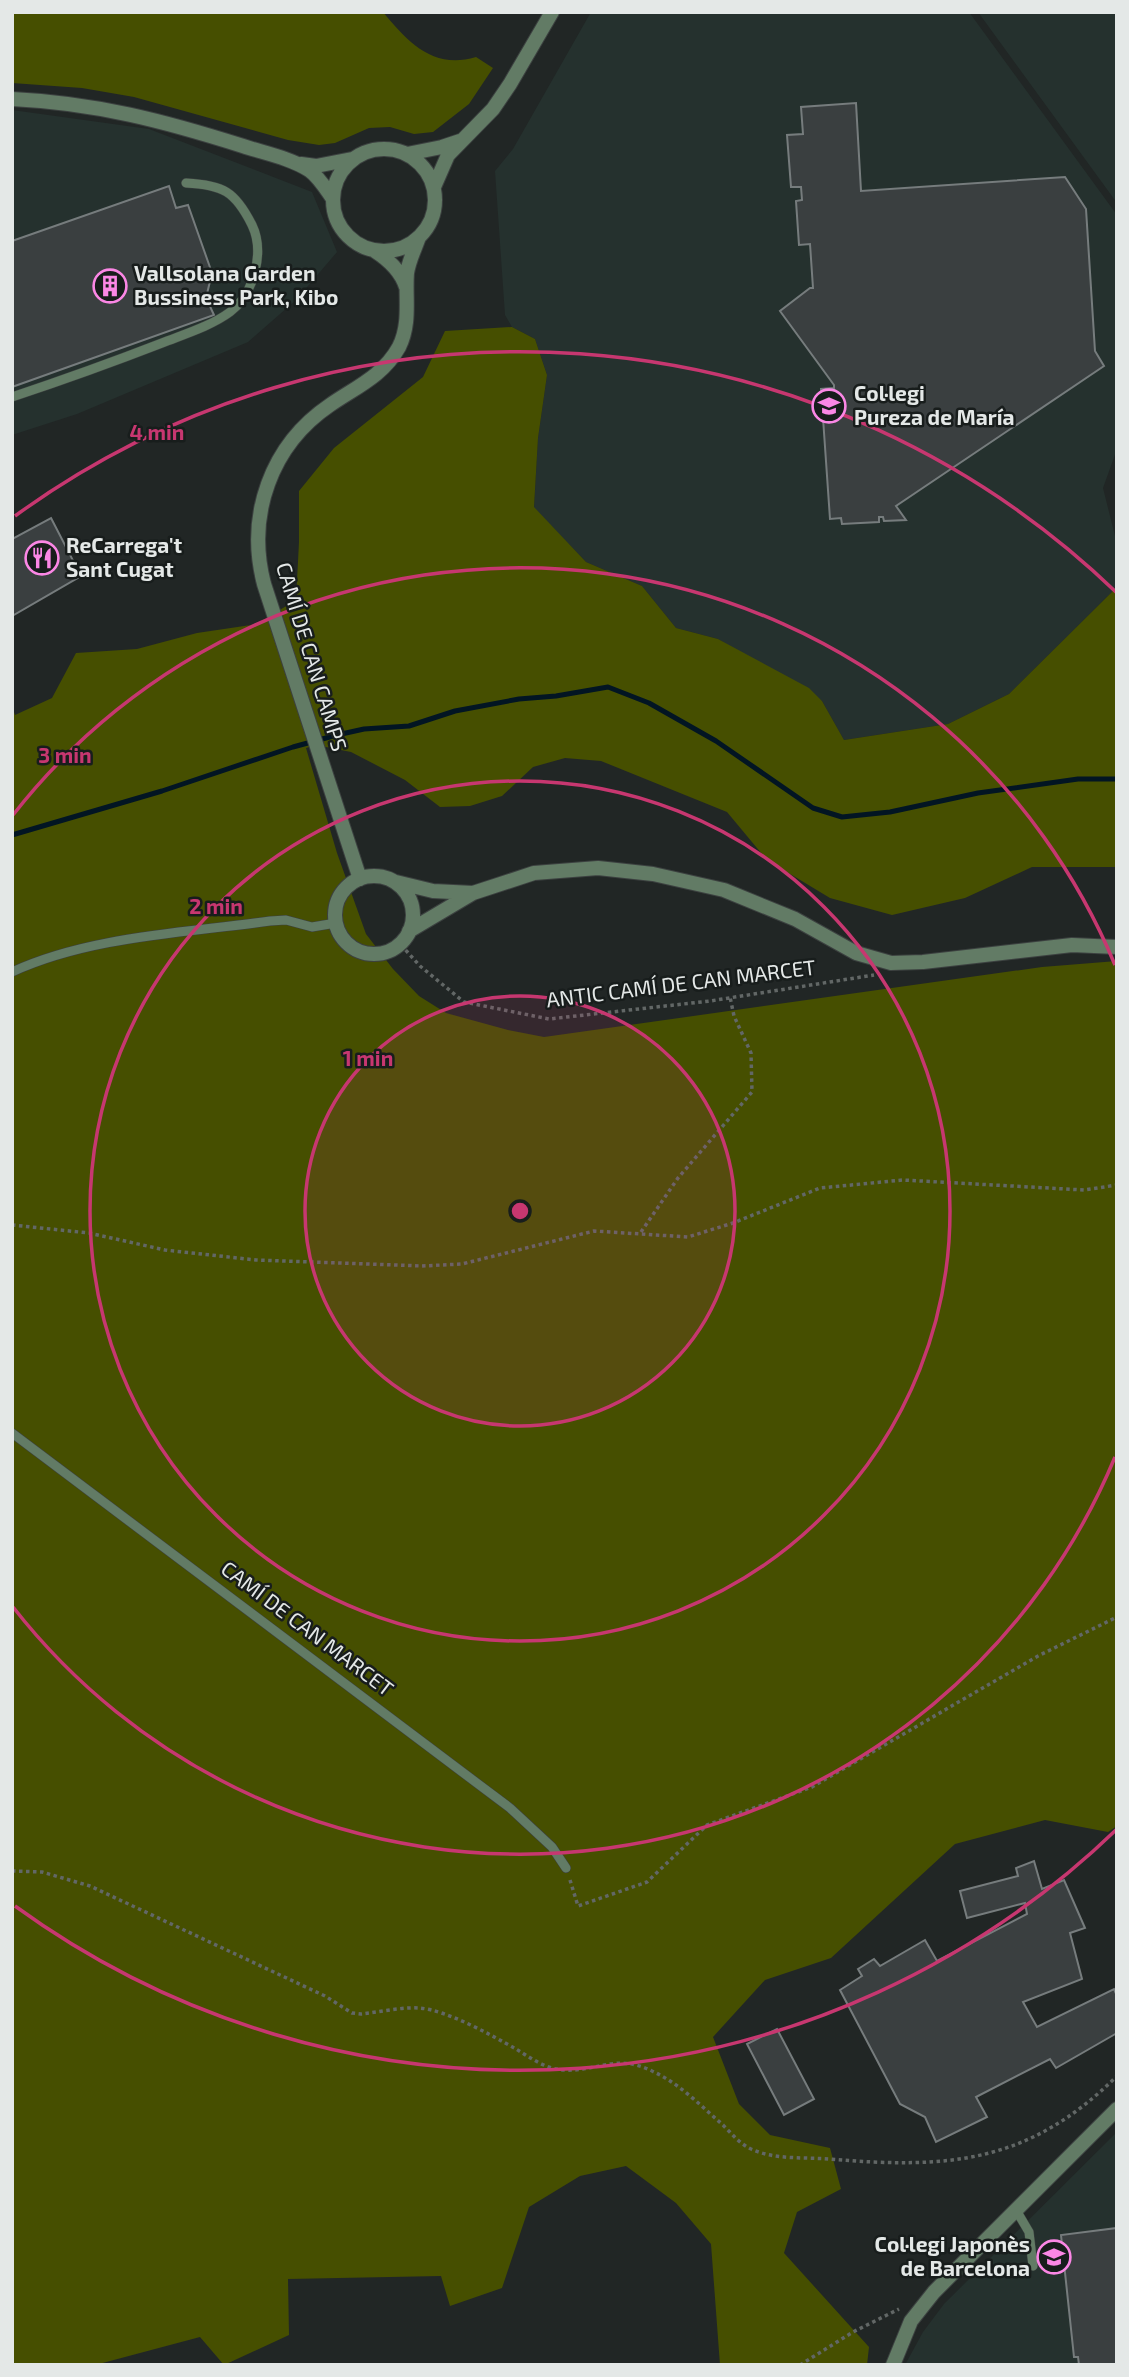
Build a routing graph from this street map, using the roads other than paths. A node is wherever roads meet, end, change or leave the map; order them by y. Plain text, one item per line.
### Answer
1 (552, 12) edge
2 (12, 99) edge
3 (462, 140) junction
4 (407, 154) junction
5 (352, 159) junction
6 (293, 163) junction
7 (186, 183) dead end
8 (434, 187) junction
9 (333, 199) junction
10 (419, 237) junction
11 (375, 251) junction
12 (407, 292) junction
13 (12, 397) edge
14 (360, 878) junction
15 (394, 882) junction
16 (473, 893) junction
17 (336, 923) junction
18 (409, 931) junction
19 (1117, 947) edge
20 (12, 971) edge
21 (12, 1433) edge
22 (566, 1868) road end
23 (1117, 2109) edge
24 (1016, 2210) junction
25 (1033, 2266) dead end
26 (893, 2365) edge

1 - 3 street
2 - 6 street
3 - 4 street
3 - 8 street
4 - 5 street
4 - 8 street
5 - 6 street
5 - 9 street
6 - 9 street
7 - 13 lane
8 - 10 street
9 - 11 street
10 - 11 street
10 - 12 street, CAMÍ DE CAN CAMPS
11 - 12 street
12 - 14 street, CAMÍ DE CAN CAMPS
14 - 15 street
14 - 17 street
15 - 16 street
15 - 18 street
16 - 18 street
16 - 19 street
17 - 18 street
17 - 20 lane
21 - 22 lane, CAMÍ DE CAN MARCET
23 - 24 street
24 - 25 lane
24 - 26 street

